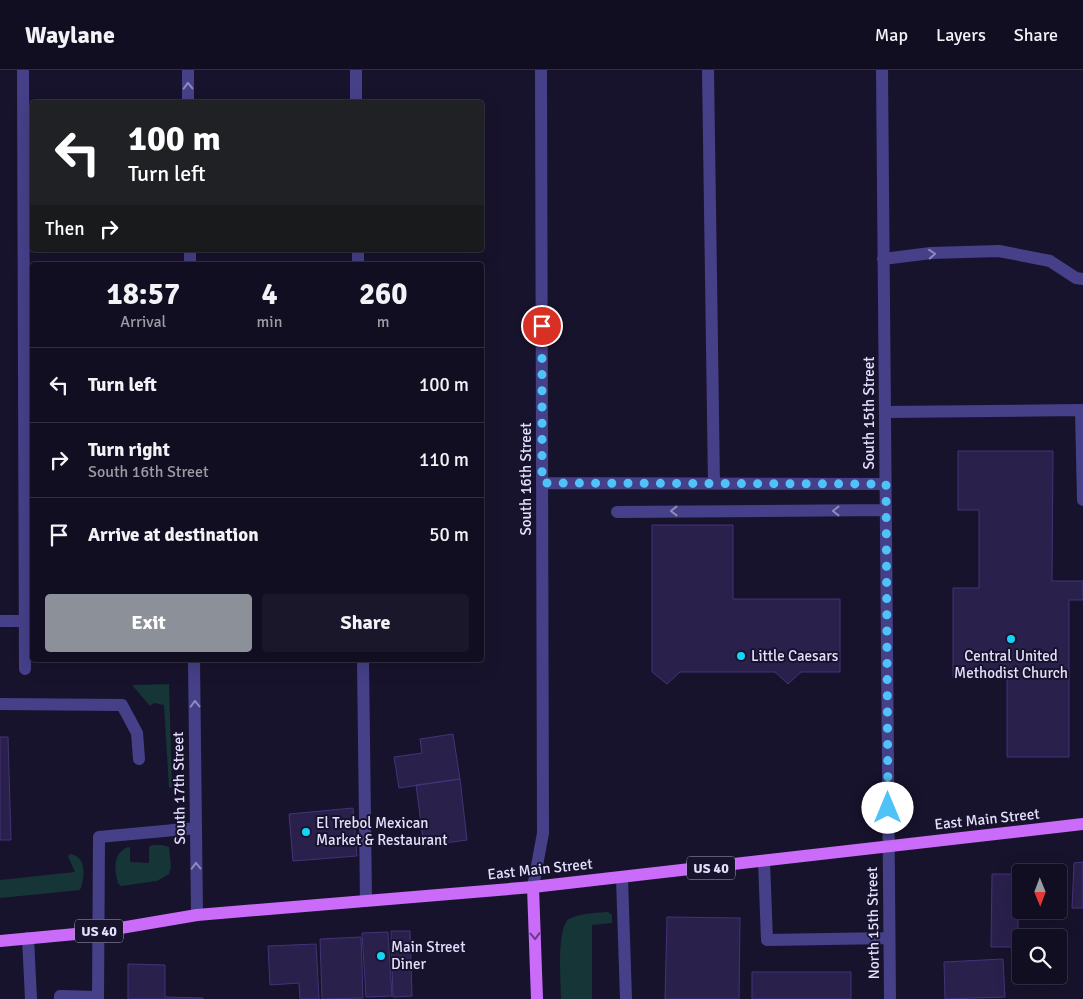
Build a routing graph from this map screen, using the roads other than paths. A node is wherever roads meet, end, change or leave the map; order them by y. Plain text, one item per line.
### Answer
1 (23, 70) edge
2 (188, 70) edge
3 (356, 70) edge
4 (541, 70) edge
5 (708, 70) edge
6 (882, 70) edge
7 (188, 100) edge
8 (356, 100) edge
9 (884, 259) junction
10 (1083, 279) edge
11 (885, 412) junction
12 (542, 483) junction
13 (714, 484) junction
14 (886, 484) junction
15 (1083, 500) edge
16 (885, 510) junction
17 (616, 512) dead end
18 (0, 621) edge
19 (25, 621) junction
20 (194, 662) edge
21 (363, 662) edge
22 (25, 669) dead end
23 (0, 704) edge
24 (139, 759) dead end
25 (1083, 824) edge
26 (196, 828) junction
27 (889, 846) junction
28 (764, 861) junction
29 (622, 878) junction
30 (533, 887) junction
31 (366, 901) junction
32 (197, 915) junction
33 (97, 932) junction
34 (28, 938) junction
35 (890, 938) junction
36 (0, 941) edge
37 (98, 998) edge
38 (31, 999) edge
39 (60, 999) edge
40 (536, 999) edge
41 (626, 999) edge
42 (890, 999) edge

1 - 19 street
7 -> 2 street
3 - 8 street
4 - 12 street, South 16th Street
5 - 13 street
6 - 9 street, South 15th Street
9 -> 10 street
9 - 11 street, South 15th Street
11 - 14 street, South 15th Street
11 - 15 street
12 - 13 street
12 - 30 street, South 16th Street
13 - 14 street
14 - 16 street, South 15th Street
16 -> 17 street
16 - 27 street, South 15th Street
18 - 19 street
19 - 22 street
26 -> 20 street, South 17th Street
21 - 31 street
23 - 24 street
25 - 27 main road, East Main Street / US 40
32 -> 26 street, South 17th Street
26 - 33 street
27 - 28 main road, East Main Street / US 40
27 - 35 street, North 15th Street
28 - 29 main road, East Main Street / US 40
28 - 35 street
29 - 30 main road, East Main Street / US 40
29 - 41 street
30 - 31 main road, East Main Street / US 40
30 -> 40 main road
31 - 32 main road, East Main Street / US 40
32 - 33 main road, East Main Street / US 40
33 - 34 main road, East Main Street / US 40
33 - 37 street
34 - 36 main road, East Main Street / US 40
34 - 38 street
35 - 42 street, North 15th Street
37 - 39 street

